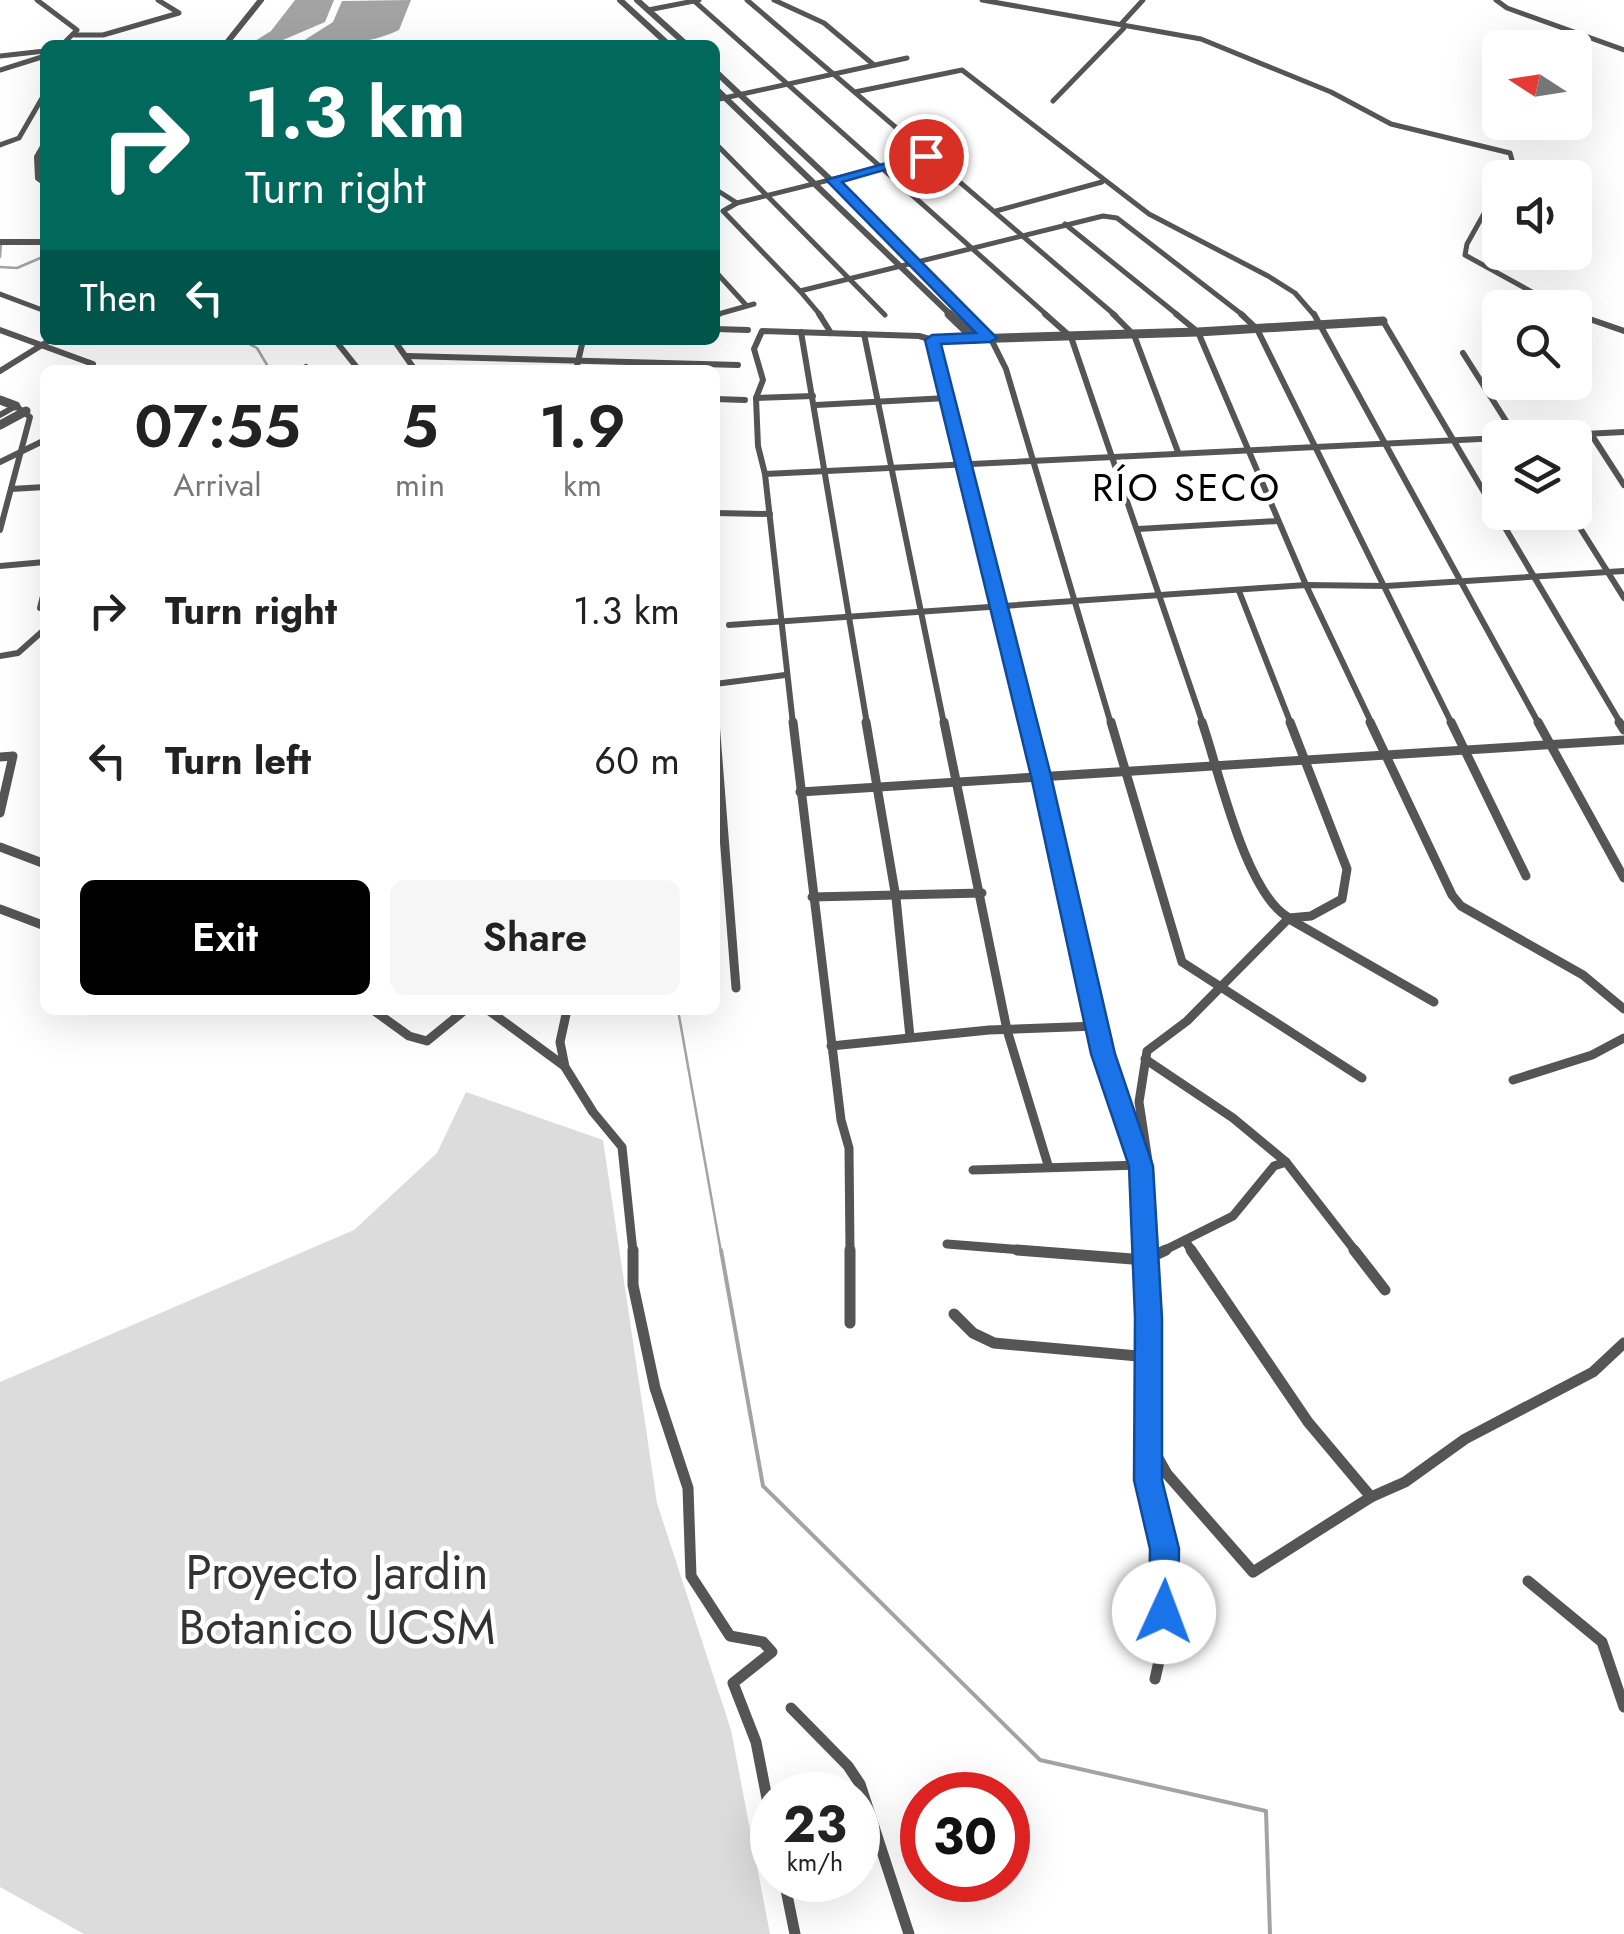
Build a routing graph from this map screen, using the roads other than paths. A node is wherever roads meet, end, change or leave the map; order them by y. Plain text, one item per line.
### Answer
1 (37, 0) edge
2 (158, 0) edge
3 (261, 0) edge
4 (620, 0) edge
5 (637, 0) edge
6 (695, 0) edge
7 (747, 0) edge
8 (774, 0) edge
9 (982, 0) edge
10 (1143, 0) edge
11 (1496, 0) edge
12 (648, 10) junction
13 (1123, 25) junction
14 (74, 36) junction
15 (69, 40) edge
16 (230, 40) edge
17 (663, 40) edge
18 (681, 40) edge
19 (1624, 50) edge
20 (40, 54) edge
21 (0, 56) edge
22 (40, 56) edge
23 (907, 58) dead end
24 (874, 65) junction
25 (0, 70) edge
26 (833, 74) junction
27 (720, 76) edge
28 (786, 85) junction
29 (854, 92) junction
30 (720, 93) edge
31 (741, 95) junction
32 (726, 98) junction
33 (720, 99) edge
34 (1054, 101) dead end
35 (40, 102) edge
36 (0, 145) edge
37 (720, 148) edge
38 (40, 151) edge
39 (926, 156) junction
40 (1512, 160) edge
41 (881, 168) junction
42 (40, 179) edge
43 (832, 180) junction
44 (1102, 182) junction
45 (815, 184) junction
46 (720, 192) edge
47 (767, 196) junction
48 (737, 203) junction
49 (996, 211) junction
50 (1482, 217) edge
51 (1066, 224) junction
52 (1022, 235) junction
53 (0, 242) edge
54 (40, 242) edge
55 (972, 249) junction
56 (918, 262) junction
57 (1482, 264) edge
58 (902, 266) junction
59 (1492, 270) edge
60 (720, 275) edge
61 (850, 278) junction
62 (800, 290) junction
63 (1528, 290) edge
64 (0, 294) edge
65 (40, 309) edge
66 (720, 314) edge
67 (885, 316) dead end
68 (1592, 320) edge
69 (1382, 321) joint
70 (1321, 325) junction
71 (720, 329) edge
72 (1257, 329) junction
73 (748, 330) dead end
74 (1624, 330) edge
75 (4, 331) edge
76 (802, 332) junction
77 (1198, 332) junction
78 (831, 333) junction
79 (864, 334) junction
80 (1134, 334) junction
81 (1071, 337) junction
82 (0, 338) edge
83 (975, 338) junction
84 (990, 338) junction
85 (932, 340) junction
86 (338, 345) edge
87 (398, 345) edge
88 (41, 346) junction
89 (1462, 353) dead end
90 (407, 356) junction
91 (93, 364) dead end
92 (738, 364) dead end
93 (354, 365) edge
94 (412, 365) edge
95 (560, 365) edge
96 (658, 365) edge
97 (0, 372) edge
98 (756, 398) junction
99 (947, 398) junction
100 (720, 399) edge
101 (0, 400) edge
102 (745, 400) dead end
103 (814, 400) junction
104 (880, 402) junction
105 (21, 409) junction
106 (0, 415) edge
107 (1506, 420) edge
108 (0, 424) edge
109 (1624, 432) edge
110 (1592, 434) edge
111 (1592, 436) edge
112 (1482, 439) edge
113 (1456, 440) junction
114 (1387, 442) junction
115 (40, 443) edge
116 (1318, 447) junction
117 (1248, 449) junction
118 (22, 452) junction
119 (1178, 452) junction
120 (1111, 456) junction
121 (0, 462) edge
122 (1032, 462) junction
123 (961, 466) junction
124 (892, 468) junction
125 (824, 470) junction
126 (765, 474) junction
127 (1624, 484) edge
128 (40, 487) edge
129 (11, 490) junction
130 (720, 512) edge
131 (770, 514) junction
132 (1278, 521) junction
133 (1138, 528) junction
134 (0, 530) edge
135 (1581, 530) edge
136 (40, 562) edge
137 (0, 566) edge
138 (1624, 571) edge
139 (1608, 572) junction
140 (1534, 577) junction
141 (1464, 581) junction
142 (1306, 585) junction
143 (1386, 586) junction
144 (1239, 591) junction
145 (1160, 597) junction
146 (1624, 598) edge
147 (1076, 604) junction
148 (998, 608) junction
149 (922, 612) junction
150 (850, 616) junction
151 (780, 619) junction
152 (729, 625) dead end
153 (40, 633) edge
154 (0, 656) edge
155 (785, 676) junction
156 (720, 683) edge
157 (1624, 730) edge
158 (1624, 740) edge
159 (1553, 745) junction
160 (1464, 750) junction
161 (1384, 754) junction
162 (0, 757) edge
163 (1305, 761) junction
164 (1218, 768) junction
165 (1126, 773) junction
166 (1041, 776) junction
167 (956, 782) junction
168 (720, 785) edge
169 (876, 787) junction
170 (800, 792) junction
171 (0, 813) edge
172 (0, 846) edge
173 (40, 862) edge
174 (1526, 876) dead end
175 (1624, 878) edge
176 (982, 893) junction
177 (812, 897) junction
178 (896, 898) junction
179 (0, 909) edge
180 (1288, 918) junction
181 (40, 924) edge
182 (1221, 987) junction
183 (736, 988) dead end
184 (1434, 1002) dead end
185 (1624, 1009) edge
186 (380, 1015) edge
187 (459, 1015) edge
188 (495, 1015) edge
189 (566, 1015) edge
190 (1097, 1026) junction
191 (1008, 1030) junction
192 (910, 1037) junction
193 (1624, 1038) edge
194 (830, 1046) junction
195 (1144, 1059) junction
196 (565, 1067) junction
197 (1362, 1078) dead end
198 (1512, 1080) dead end
199 (1286, 1162) junction
200 (1048, 1165) junction
201 (1141, 1166) junction
202 (974, 1170) dead end
203 (1185, 1241) junction
204 (947, 1244) dead end
205 (1144, 1260) junction
206 (1385, 1290) dead end
207 (954, 1314) dead end
208 (850, 1323) dead end
209 (1624, 1344) edge
210 (1149, 1357) junction
211 (1150, 1442) junction
212 (1371, 1497) junction
213 (1528, 1581) dead end
214 (1155, 1678) dead end
215 (1624, 1707) edge
216 (790, 1708) dead end
217 (762, 1772) edge
218 (788, 1902) edge
219 (795, 1934) edge
220 (909, 1934) edge

1 - 14 street
2 - 14 street
3 - 16 street
4 - 17 street
5 - 12 street
6 - 12 street
6 - 28 street
7 - 26 street
8 - 24 street
9 - 13 street
10 - 13 street
11 - 19 street
12 - 18 street
13 - 34 street
13 - 40 street
14 - 15 street
20 - 21 street
22 - 25 street
23 - 24 street
24 - 26 street
26 - 28 street
26 - 29 street
27 - 31 street
28 - 31 street
28 - 41 street
29 - 39 street
29 - 44 street
30 - 32 street
31 - 32 street
31 - 43 street
32 - 33 street
32 - 45 street
35 - 36 street
37 - 47 street
38 - 42 street
39 - 41 street
39 - 49 street
41 - 43 street
41 - 55 street
43 - 45 street
43 - 56 street
44 - 49 street
44 - 70 street
45 - 47 street
45 - 58 street
46 - 48 street
47 - 48 street
47 - 61 street
48 - 62 street
49 - 52 street
50 - 57 street
51 - 52 street
51 - 72 street
51 - 77 street
52 - 55 street
52 - 80 street
53 - 54 street
55 - 56 street
55 - 81 street
56 - 58 street
56 - 84 street
58 - 61 street
58 - 83 street
59 - 63 street
60 - 66 street
61 - 62 street
61 - 67 street
62 - 78 street
64 - 65 street
68 - 74 street
69 - 70 street
69 - 113 street
70 - 72 street
70 - 114 street
71 - 73 street
72 - 77 street
72 - 116 street
75 - 82 street
75 - 88 street
76 - 78 street
76 - 98 street
76 - 103 street
77 - 80 street
77 - 117 street
78 - 79 street
79 - 85 street
79 - 104 street
80 - 81 street
80 - 119 street
81 - 84 street
81 - 120 street
83 - 84 street
83 - 85 street
84 - 122 street
85 - 99 street
86 - 93 street
87 - 90 street
88 - 91 street
88 - 97 street
89 - 107 street
90 - 94 street
90 - 95 street
92 - 96 street
98 - 103 street
98 - 126 street
99 - 104 street
99 - 123 street
100 - 102 street
101 - 105 street
103 - 104 street
103 - 125 street
104 - 124 street
105 - 106 street
105 - 108 street
105 - 118 street
109 - 110 street
111 - 127 street
112 - 113 street
113 - 114 street
113 - 140 street
114 - 116 street
114 - 141 street
115 - 118 street
116 - 117 street
116 - 143 street
117 - 119 street
117 - 132 street
118 - 121 street
118 - 129 street
119 - 120 street
120 - 122 street
120 - 133 street
122 - 123 street
122 - 147 street
123 - 124 street
123 - 148 street
124 - 125 street
124 - 149 street
125 - 126 street
125 - 150 street
126 - 131 street
128 - 129 street
129 - 134 street
130 - 131 street
131 - 151 street
132 - 133 street
132 - 142 street
133 - 145 street
135 - 139 street
136 - 137 street
138 - 139 street
139 - 140 street
139 - 146 street
140 - 141 street
140 - 157 street
141 - 143 street
141 - 159 street
142 - 143 street
142 - 144 street
142 - 161 street
143 - 160 street
144 - 145 street
144 - 163 street
145 - 147 street
145 - 164 street
147 - 148 street
147 - 165 street
148 - 149 street
148 - 166 street
149 - 150 street
149 - 167 street
150 - 151 street
150 - 169 street
151 - 152 street
151 - 155 street
153 - 154 street
155 - 156 street
155 - 170 street
158 - 159 street
159 - 160 street
159 - 175 street
160 - 161 street
160 - 174 street
161 - 163 street
161 - 185 street
162 - 171 street
163 - 164 street
163 - 180 street
164 - 165 street
164 - 180 street
165 - 166 street
165 - 182 street
166 - 167 street
166 - 190 street
167 - 169 street
167 - 176 street
168 - 183 street
169 - 170 street
169 - 178 street
170 - 177 street
172 - 173 street
176 - 178 street
176 - 191 street
177 - 178 street
177 - 194 street
178 - 192 street
179 - 181 street
180 - 182 street
180 - 184 street
182 - 195 street
182 - 197 street
186 - 187 street
188 - 196 street
189 - 196 street
190 - 191 street
190 - 201 street
191 - 192 street
191 - 200 street
192 - 194 street
193 - 198 street
194 - 208 street
195 - 199 street
195 - 201 street
196 - 217 street
199 - 203 street
199 - 206 street
200 - 201 street
200 - 202 street
201 - 205 street
203 - 205 street
203 - 212 street
204 - 205 street
205 - 210 street
207 - 210 street
209 - 212 street
210 - 211 street
211 - 212 street
211 - 214 street
213 - 215 street
216 - 220 street
218 - 219 street

